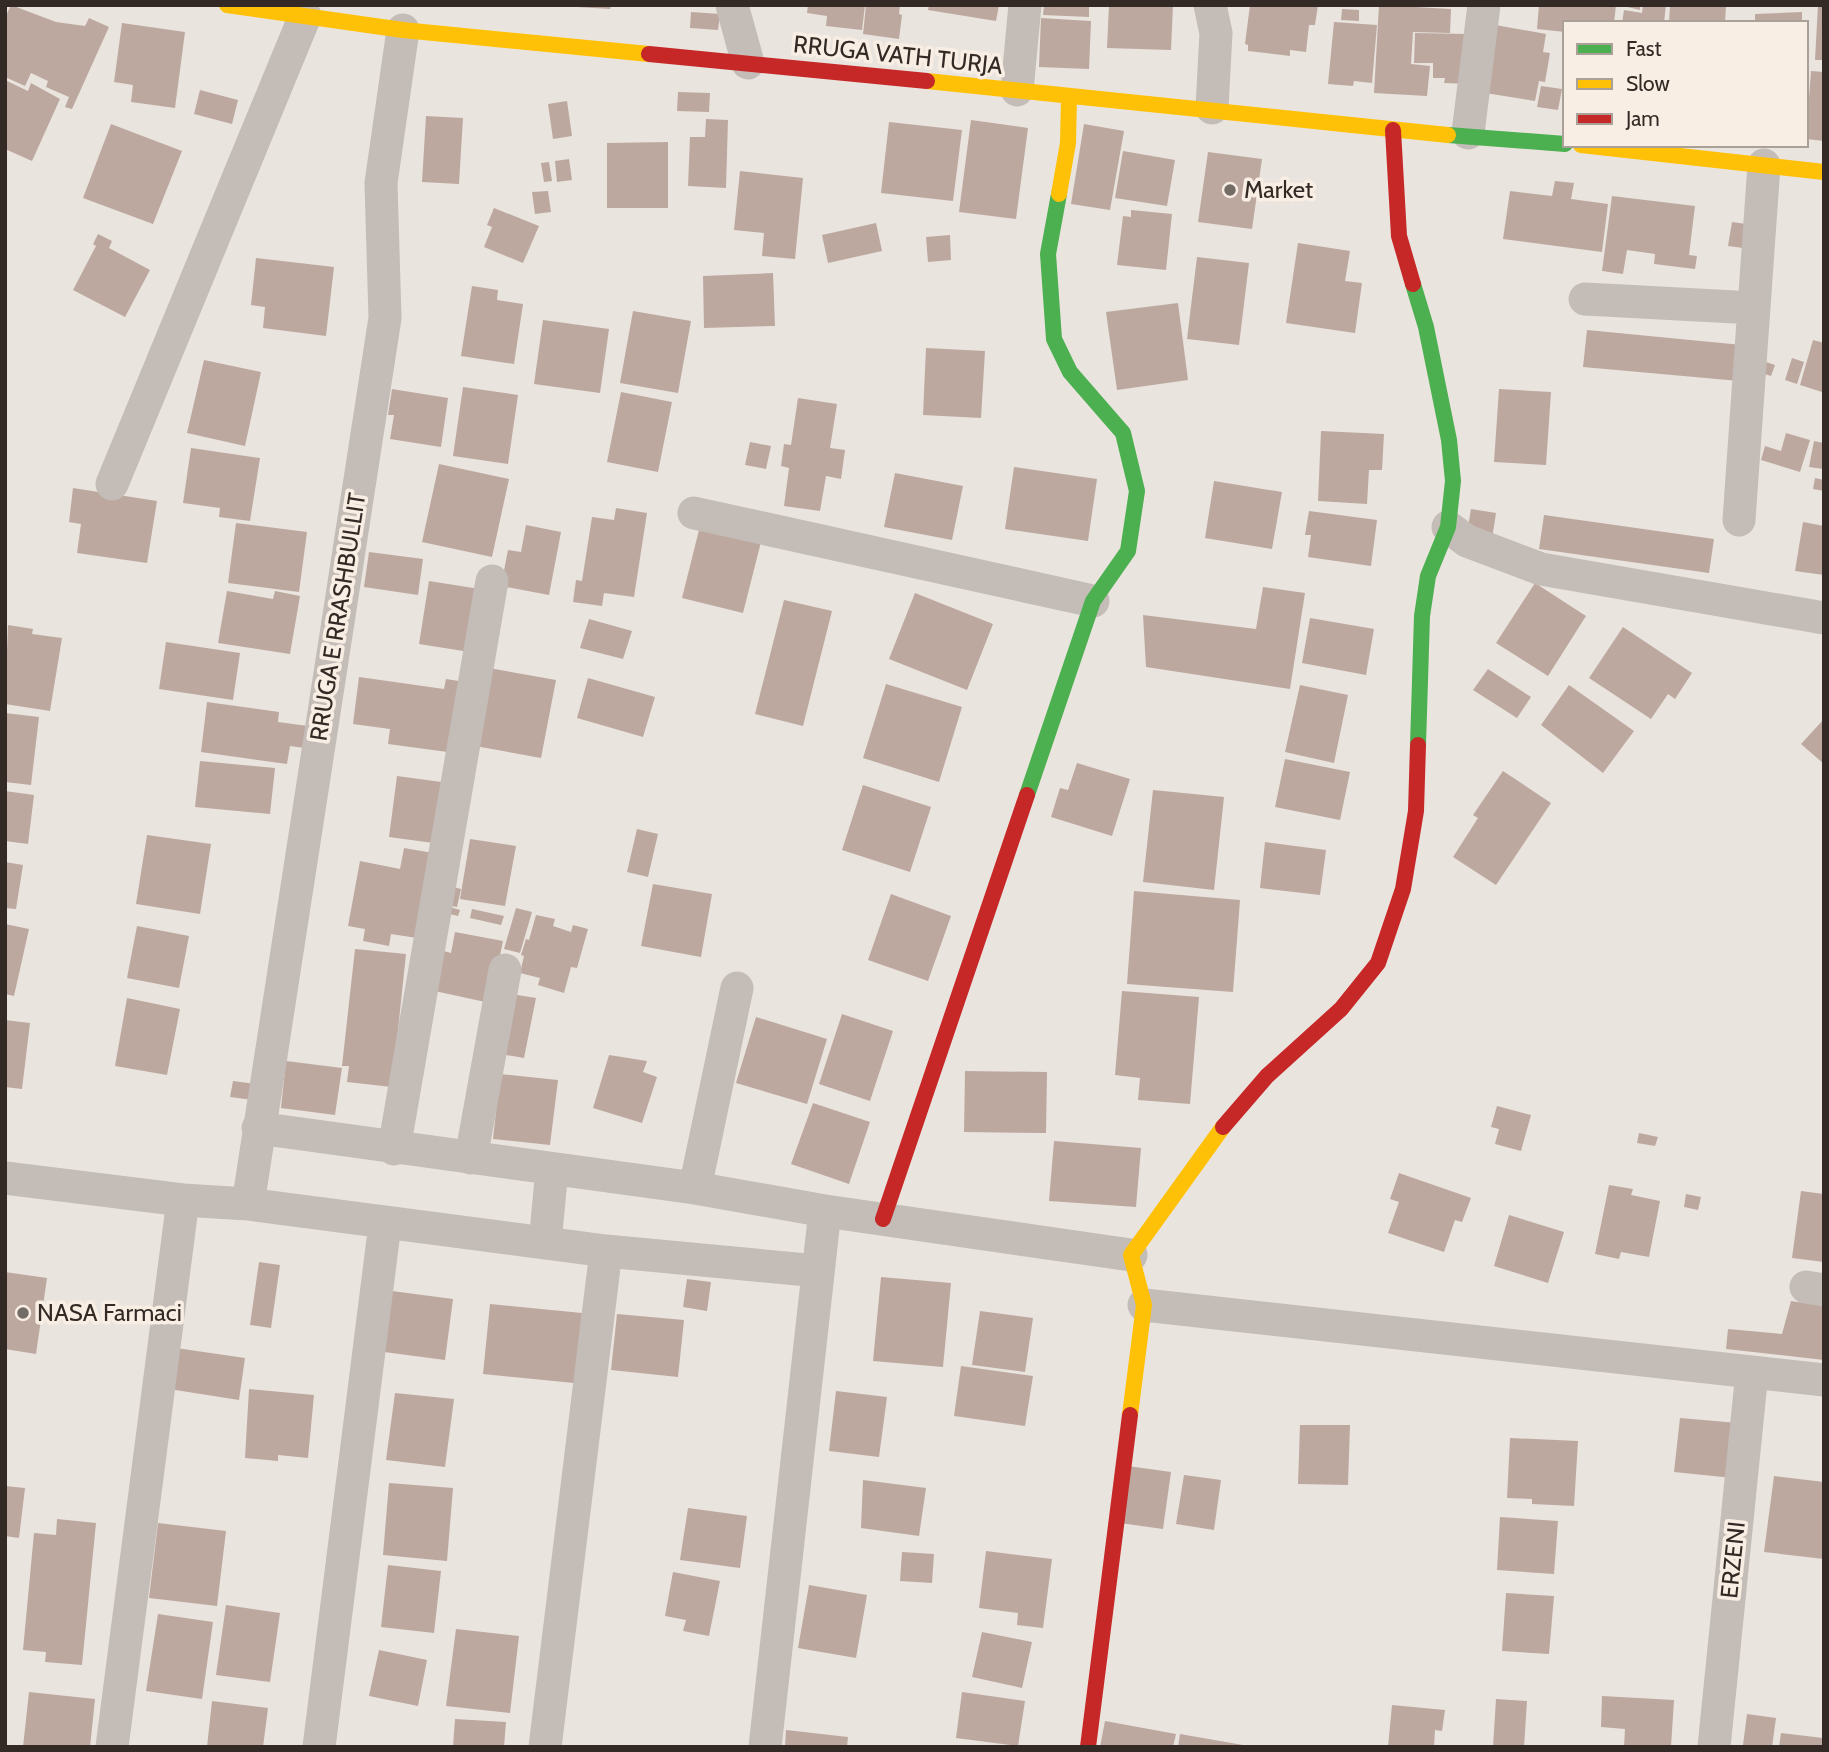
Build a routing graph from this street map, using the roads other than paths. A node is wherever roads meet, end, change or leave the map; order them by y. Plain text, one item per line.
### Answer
1 (227, 5) edge
2 (732, 5) edge
3 (1025, 5) edge
4 (1210, 5) edge
5 (1484, 5) edge
6 (305, 16) junction
7 (403, 30) junction
8 (747, 62) junction
9 (1017, 90) junction
10 (1069, 97) junction
11 (1212, 108) junction
12 (1393, 130) junction
13 (1468, 133) junction
14 (1563, 144) edge
15 (1600, 147) edge
16 (1764, 164) junction
17 (1824, 172) edge
18 (1585, 299) dead end
19 (1754, 308) junction
20 (113, 484) dead end
21 (694, 513) dead end
22 (1740, 520) dead end
23 (1448, 527) junction
24 (492, 581) dead end
25 (1093, 601) junction
26 (1824, 618) edge
27 (505, 970) dead end
28 (737, 988) dead end
29 (258, 1128) junction
30 (394, 1149) junction
31 (471, 1158) junction
32 (552, 1169) junction
33 (5, 1178) edge
34 (695, 1188) junction
35 (183, 1200) junction
36 (248, 1204) junction
37 (825, 1212) junction
38 (883, 1219) junction
39 (385, 1224) junction
40 (545, 1243) junction
41 (606, 1251) junction
42 (1131, 1255) junction
43 (818, 1271) junction
44 (1144, 1305) junction
45 (1752, 1372) junction
46 (1824, 1380) edge
47 (112, 1747) edge
48 (319, 1747) edge
49 (545, 1747) edge
50 (765, 1747) edge
51 (1088, 1747) edge
52 (1714, 1747) edge

1 - 6 street, RRUGA VATH TURJA
2 - 8 street
3 - 9 street
4 - 11 street
5 - 13 street
6 - 7 street, RRUGA VATH TURJA
6 - 20 street
7 - 8 street, RRUGA VATH TURJA
7 - 29 street, RRUGA E RRASHBULLIT
8 - 9 street, RRUGA VATH TURJA
9 - 10 street, RRUGA VATH TURJA
10 - 11 street, RRUGA VATH TURJA
10 - 25 street
11 - 12 street, RRUGA VATH TURJA
12 - 13 street, RRUGA VATH TURJA
12 - 23 street
13 - 14 street, RRUGA VATH TURJA
15 - 16 street
16 - 17 street
16 - 19 street
18 - 19 street
19 - 22 street
21 - 25 street
23 - 26 street
23 - 42 street
24 - 30 street
25 - 38 street
27 - 31 street
28 - 34 street
29 - 30 street
29 - 36 street, RRUGA E RRASHBULLIT
30 - 31 street
31 - 32 street
32 - 34 street
32 - 40 street
33 - 35 street
34 - 37 street
35 - 36 street
35 - 47 street
36 - 39 street
37 - 38 street
37 - 43 street
38 - 42 street
39 - 40 street
39 - 48 street
40 - 41 street
41 - 43 street
41 - 49 street
42 - 44 street
43 - 50 street
44 - 45 street
44 - 51 street
45 - 46 street
45 - 52 street, ERZENI

